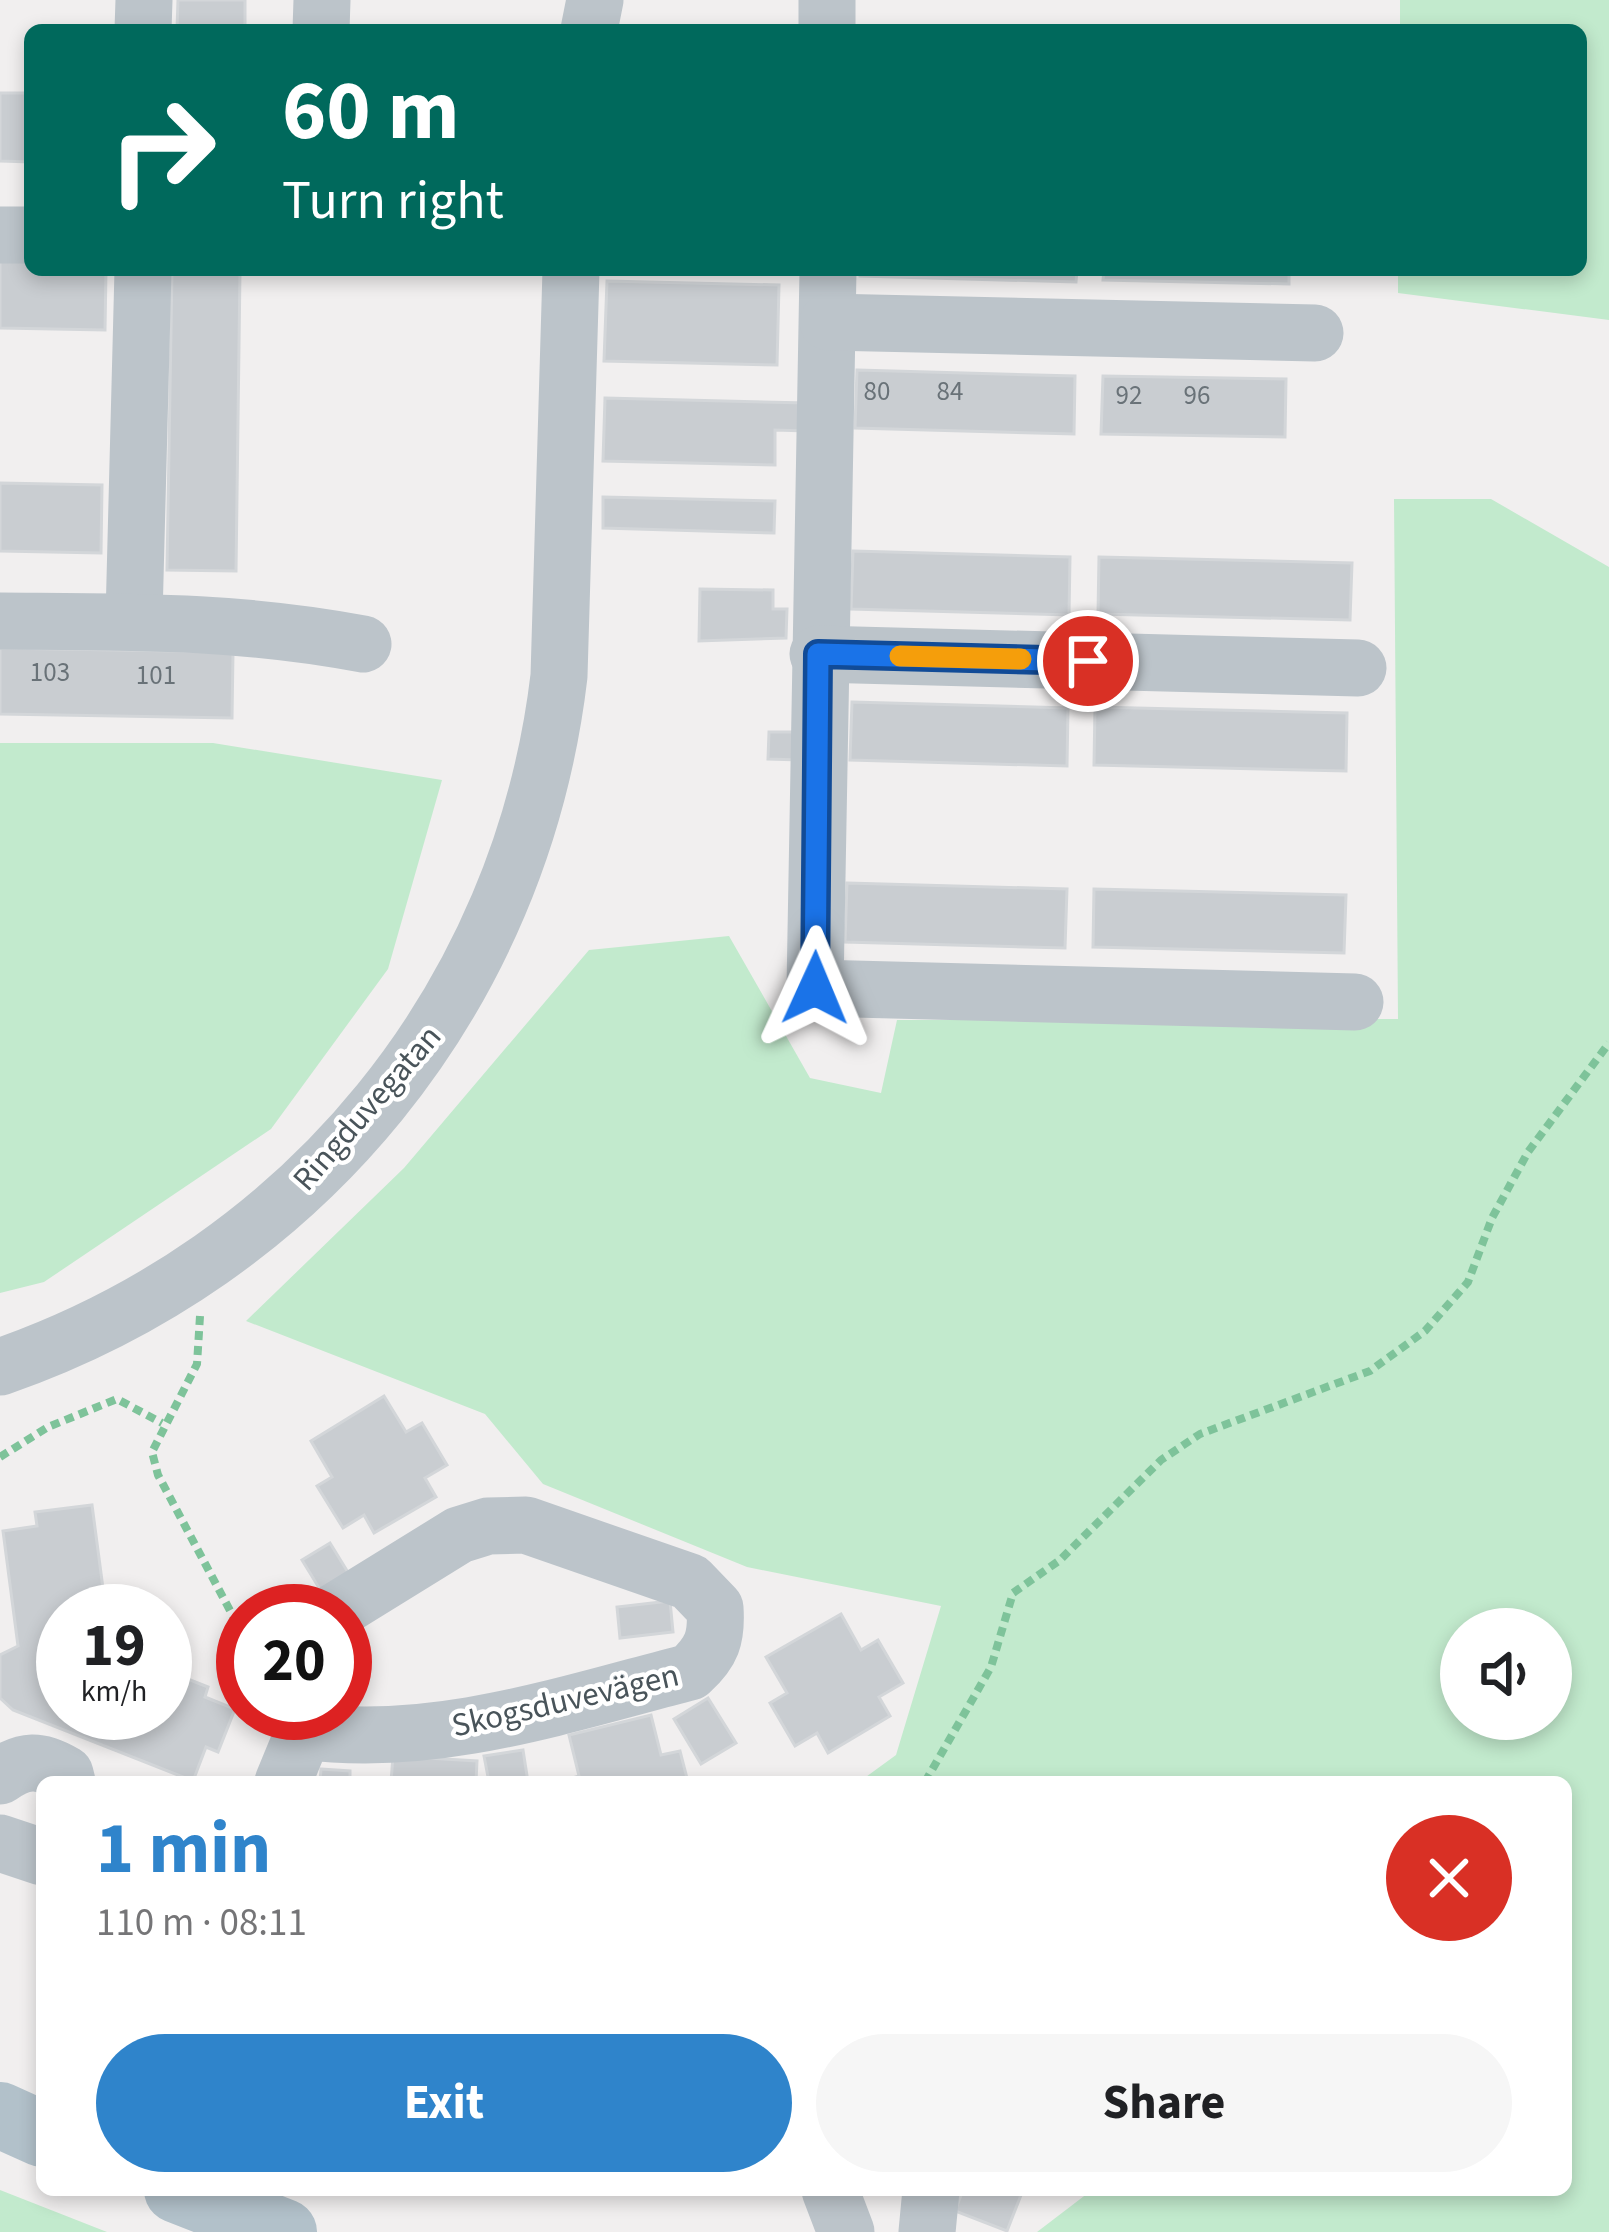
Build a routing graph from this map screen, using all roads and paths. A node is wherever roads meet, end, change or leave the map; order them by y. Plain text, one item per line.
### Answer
1 (143, 276) edge
2 (571, 276) edge
3 (828, 296) edge
4 (1315, 333) dead end
5 (134, 618) junction
6 (0, 621) edge
7 (363, 644) dead end
8 (818, 654) junction
9 (1358, 668) dead end
10 (1355, 1002) dead end
11 (1609, 1043) edge
12 (190, 1276) junction
13 (0, 1366) edge
14 (162, 1423) junction
15 (0, 1457) edge
16 (216, 1584) edge
17 (372, 1589) edge
18 (372, 1738) edge
19 (339, 1740) edge
20 (293, 1742) edge
21 (0, 1776) edge
22 (66, 1776) edge
23 (928, 1776) edge
24 (0, 1843) edge
25 (36, 1855) edge
26 (0, 2115) edge
27 (36, 2131) edge
28 (192, 2196) edge
29 (832, 2196) edge
30 (931, 2196) edge
31 (284, 2232) edge
32 (845, 2232) edge
33 (927, 2232) edge

1 - 5 street
2 - 12 street, Ringduvegatan
3 - 4 street
3 - 8 street
5 - 6 street
5 - 7 street
8 - 9 street
8 - 10 street
11 - 23 path
12 - 13 street, Ringduvegatan
12 - 14 path
14 - 15 path
14 - 16 path
17 - 18 street, Skogsduvevägen
19 - 20 street, Skogsduvevägen
21 - 22 street
24 - 25 street
26 - 27 main road
28 - 31 main road
29 - 32 street
30 - 33 street

